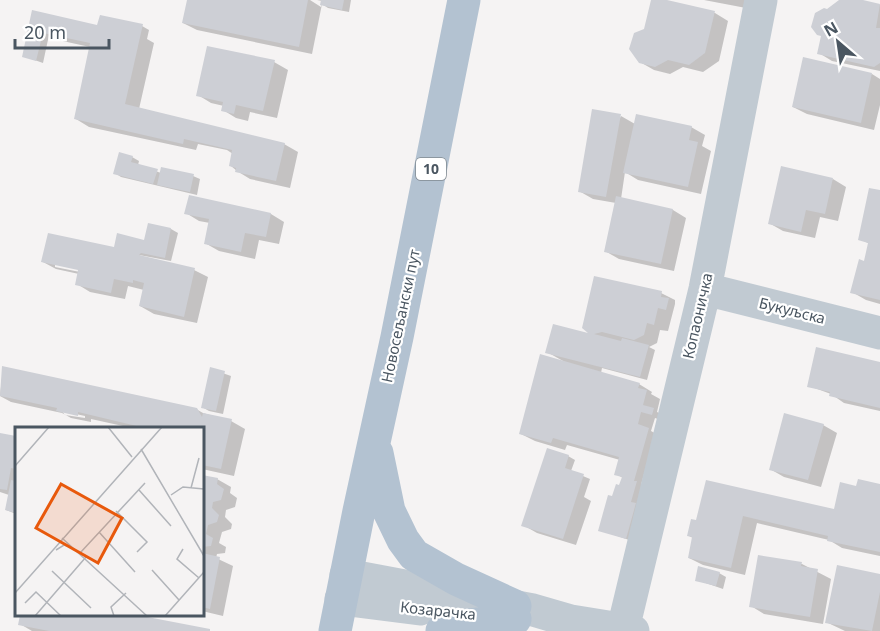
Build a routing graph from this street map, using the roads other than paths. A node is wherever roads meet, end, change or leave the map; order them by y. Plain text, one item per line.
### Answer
1 (464, 0) edge
2 (761, 0) edge
3 (705, 289) junction
4 (880, 333) edge
5 (375, 440) junction
6 (344, 587) junction
7 (515, 612) junction
8 (628, 630) edge
9 (335, 631) edge
10 (442, 631) edge

1 - 5 main road, Новосељански пут / 10
2 - 3 street, Копаоничка
3 - 4 street, Букуљска
3 - 8 street, Копаоничка
5 - 6 main road, Новосељански пут / 10
5 - 7 main road
6 - 7 street, Козарачка
6 - 9 main road, Новосељански пут / 10
7 - 8 street, Козарачка
7 - 10 main road

